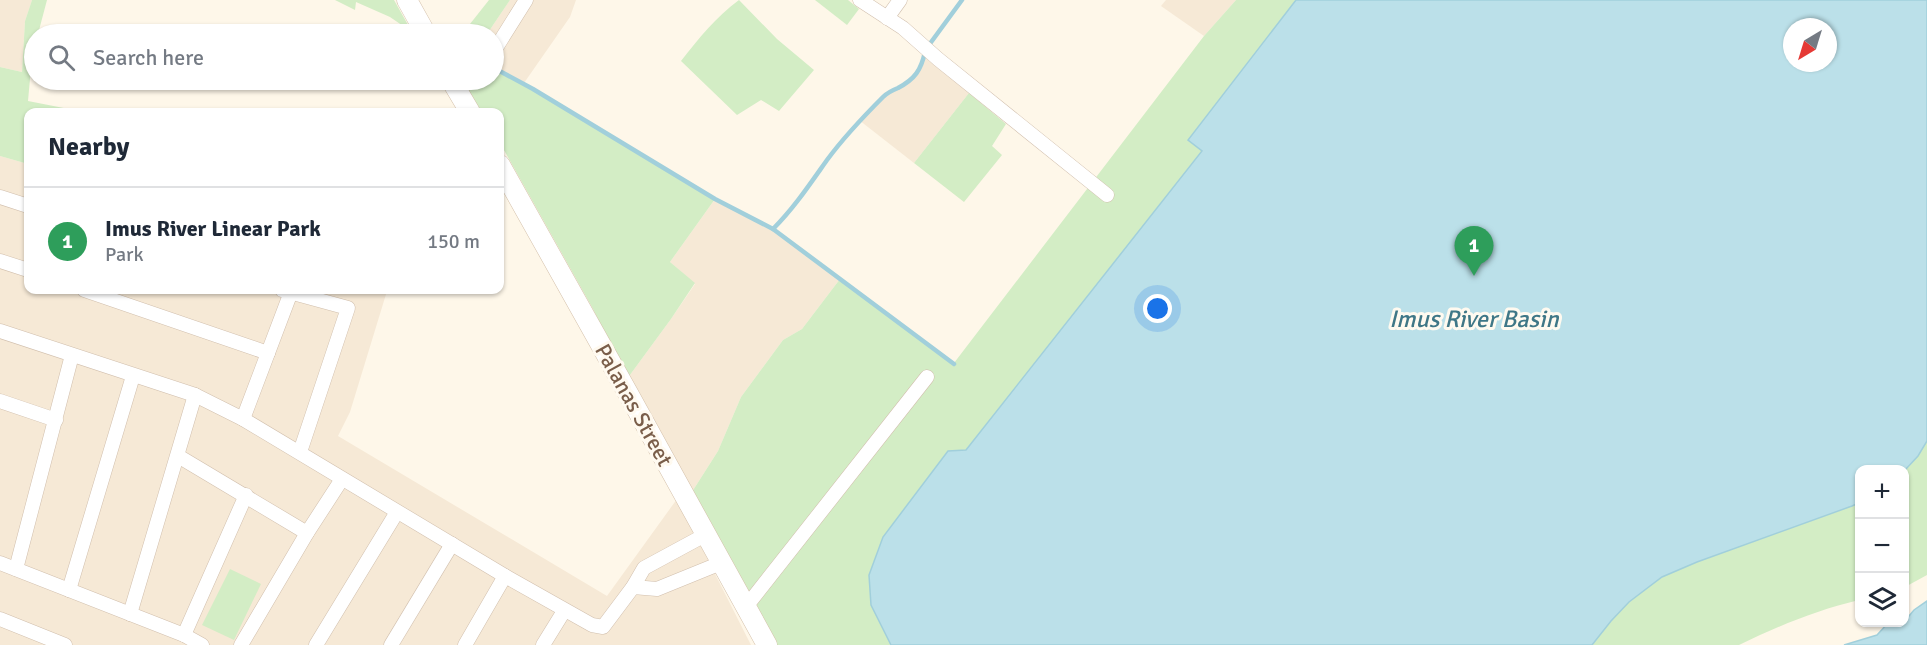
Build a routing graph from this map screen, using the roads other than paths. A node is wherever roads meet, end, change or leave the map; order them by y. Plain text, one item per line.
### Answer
1 (407, 0) edge
2 (526, 0) edge
3 (860, 0) edge
4 (900, 0) edge
5 (887, 18) junction
6 (420, 24) edge
7 (504, 35) edge
8 (462, 90) edge
9 (468, 108) edge
10 (504, 172) edge
11 (1107, 195) dead end
12 (0, 197) edge
13 (24, 205) edge
14 (0, 261) edge
15 (24, 269) edge
16 (96, 294) edge
17 (286, 294) edge
18 (298, 294) edge
19 (0, 331) edge
20 (268, 352) junction
21 (72, 355) junction
22 (134, 376) junction
23 (927, 377) dead end
24 (195, 394) junction
25 (0, 401) edge
26 (243, 418) junction
27 (56, 420) junction
28 (300, 453) junction
29 (178, 456) junction
30 (342, 479) junction
31 (246, 495) junction
32 (397, 512) junction
33 (307, 533) junction
34 (705, 535) junction
35 (452, 544) junction
36 (0, 563) edge
37 (721, 563) junction
38 (16, 569) junction
39 (505, 576) junction
40 (633, 587) junction
41 (69, 590) junction
42 (745, 608) junction
43 (564, 611) junction
44 (130, 614) junction
45 (0, 619) edge
46 (184, 635) junction
47 (65, 645) edge
48 (202, 645) edge
49 (241, 645) edge
50 (316, 645) edge
51 (391, 645) edge
52 (465, 645) edge
53 (543, 645) edge
54 (767, 645) edge

1 - 6 main road
2 - 7 street
3 - 5 street
4 - 5 street
5 - 11 street
8 - 9 main road
10 - 34 main road, Palanas Street
12 - 13 street
14 - 15 street
16 - 20 street
17 - 20 street
18 - 28 street
19 - 21 street
20 - 26 street
21 - 22 street
21 - 27 street
22 - 24 street
22 - 41 street
23 - 42 street
24 - 26 street
24 - 29 street
25 - 27 street
26 - 28 street
27 - 38 street
28 - 30 street
29 - 31 street
29 - 44 street
30 - 32 street
30 - 33 street
31 - 33 street
31 - 46 street
32 - 35 street
32 - 50 street
33 - 49 street
34 - 37 main road, Palanas Street
34 - 40 street
35 - 39 street
35 - 51 street
36 - 38 street
37 - 40 street
37 - 42 main road, Palanas Street
38 - 41 street
39 - 43 street
39 - 52 street
40 - 43 street
41 - 44 street
42 - 54 main road, Palanas Street
43 - 53 street
44 - 46 street
45 - 47 street
46 - 48 street

